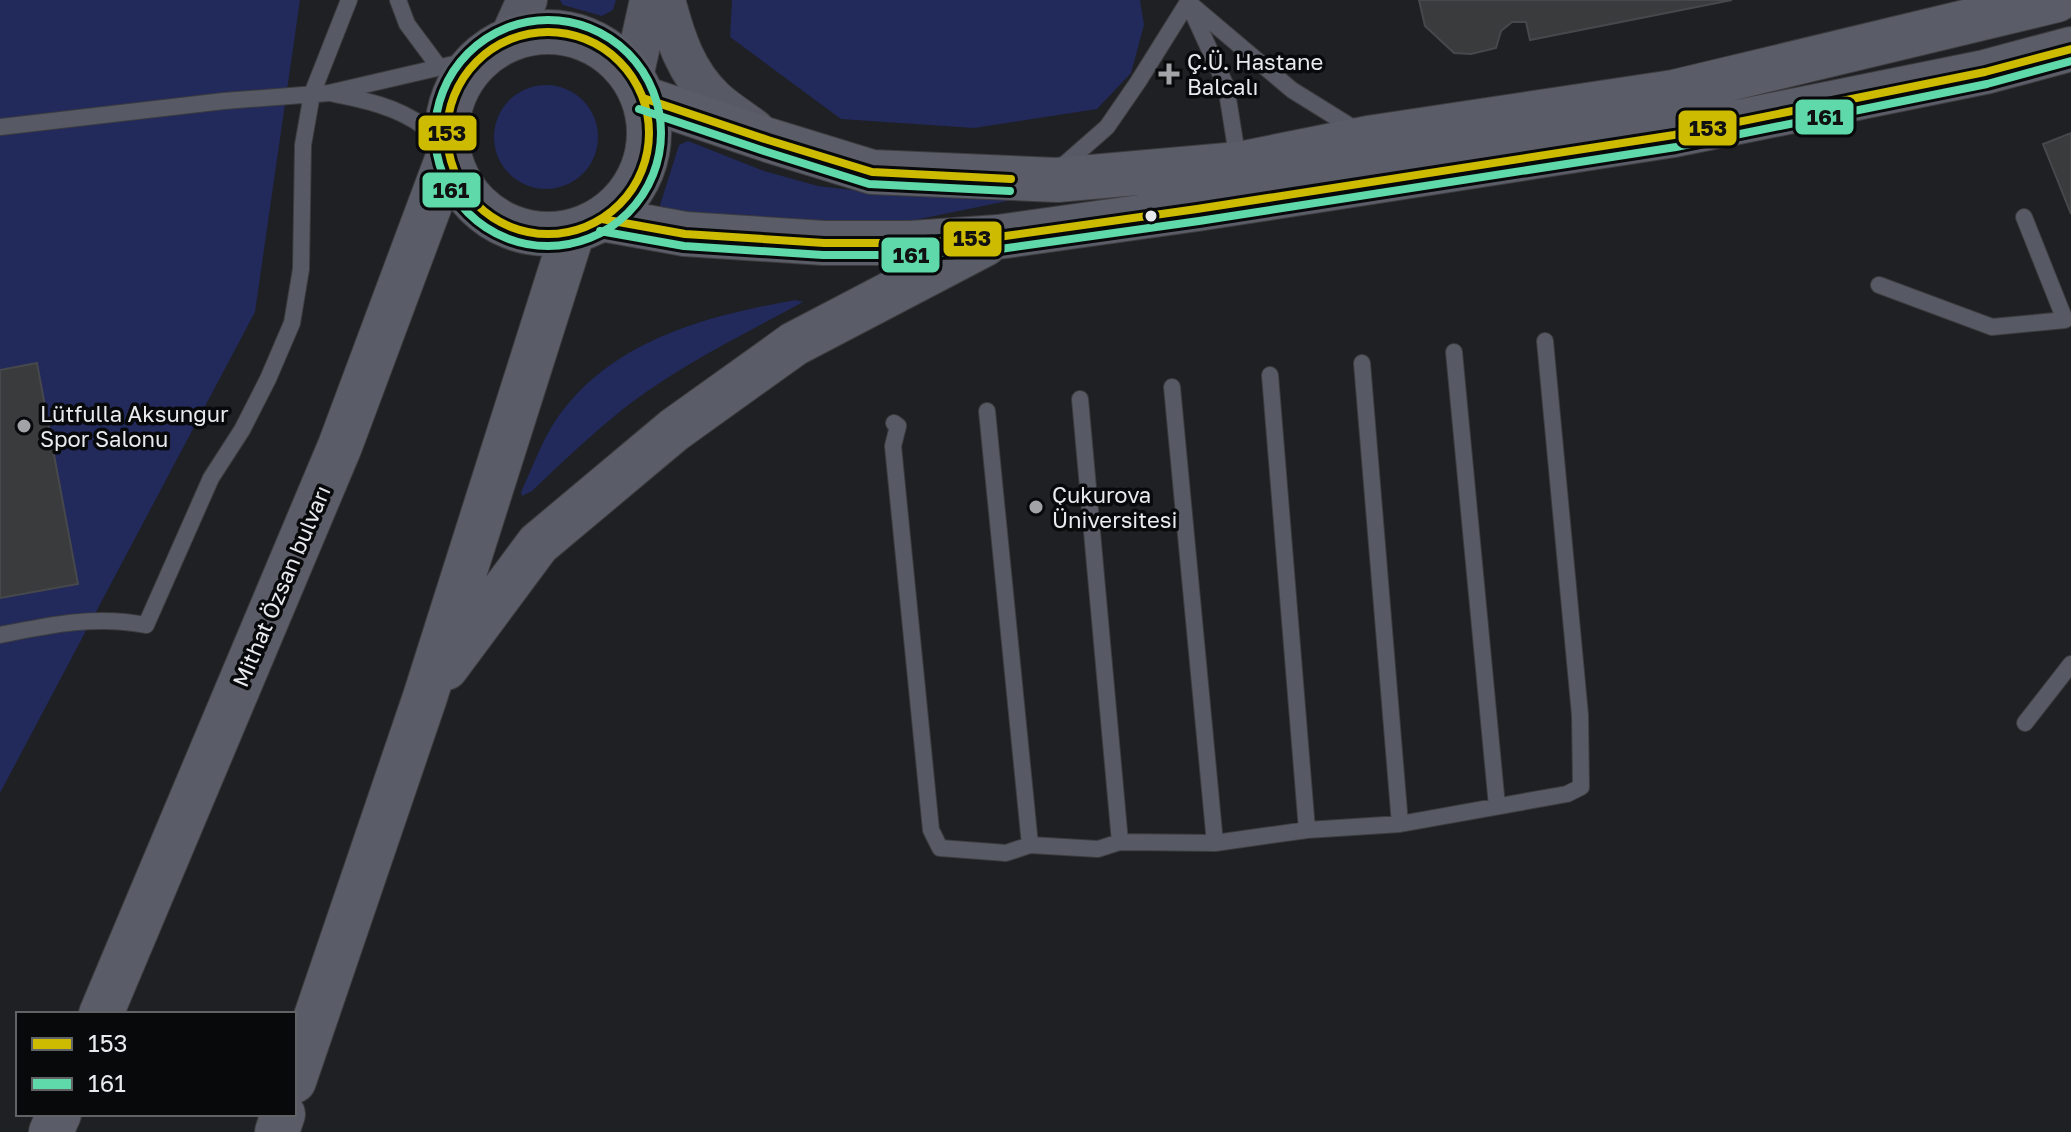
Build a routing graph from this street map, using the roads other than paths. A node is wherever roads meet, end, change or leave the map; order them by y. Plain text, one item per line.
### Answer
1 (349, 0) edge
2 (398, 0) edge
3 (527, 0) edge
4 (650, 0) edge
5 (665, 0) edge
6 (2057, 0) edge
7 (1187, 1) edge
8 (476, 55) junction
9 (2061, 60) edge
10 (638, 88) junction
11 (321, 94) junction
12 (0, 127) edge
13 (1368, 138) junction
14 (768, 140) junction
15 (449, 154) junction
16 (1046, 181) junction
17 (1240, 183) junction
18 (2024, 217) dead end
19 (588, 225) junction
20 (998, 237) junction
21 (1879, 285) dead end
22 (2068, 327) edge
23 (1545, 341) dead end
24 (1454, 352) dead end
25 (1362, 363) dead end
26 (1270, 375) dead end
27 (1172, 387) dead end
28 (1080, 399) dead end
29 (987, 411) dead end
30 (894, 423) dead end
31 (0, 635) edge
32 (2071, 664) edge
33 (425, 697) junction
34 (2025, 723) dead end
35 (1497, 806) junction
36 (1400, 824) junction
37 (1307, 830) junction
38 (1120, 842) junction
39 (1215, 843) junction
40 (1030, 845) junction
41 (102, 1012) edge
42 (296, 1075) edge

1 - 11 lane
2 - 8 lane
3 - 8 street, Mithat Özsan bulvarı
4 - 10 street
5 - 14 street
6 - 13 main road
7 - 13 lane
7 - 16 lane
7 - 17 lane
8 - 10 main road
8 - 11 lane
8 - 15 main road, Mithat Özsan bulvarı
9 - 17 main road
10 - 14 main road
10 - 19 main road
11 - 12 lane
11 - 15 lane
11 - 31 lane
13 - 17 main road
14 - 16 main road
15 - 19 main road, Mithat Özsan bulvarı
15 - 41 main road, Mithat Özsan bulvarı
16 - 17 main road
17 - 20 main road, Mithat Özsan bulvarı
18 - 22 lane
19 - 20 main road, Mithat Özsan bulvarı
19 - 33 main road
20 - 33 main road
21 - 22 lane
23 - 35 lane
24 - 35 lane
25 - 36 lane
26 - 37 lane
27 - 39 lane
28 - 38 lane
29 - 40 lane
30 - 40 lane
32 - 34 lane
33 - 42 main road
35 - 36 lane
36 - 37 lane
37 - 39 lane
38 - 39 lane
38 - 40 lane

